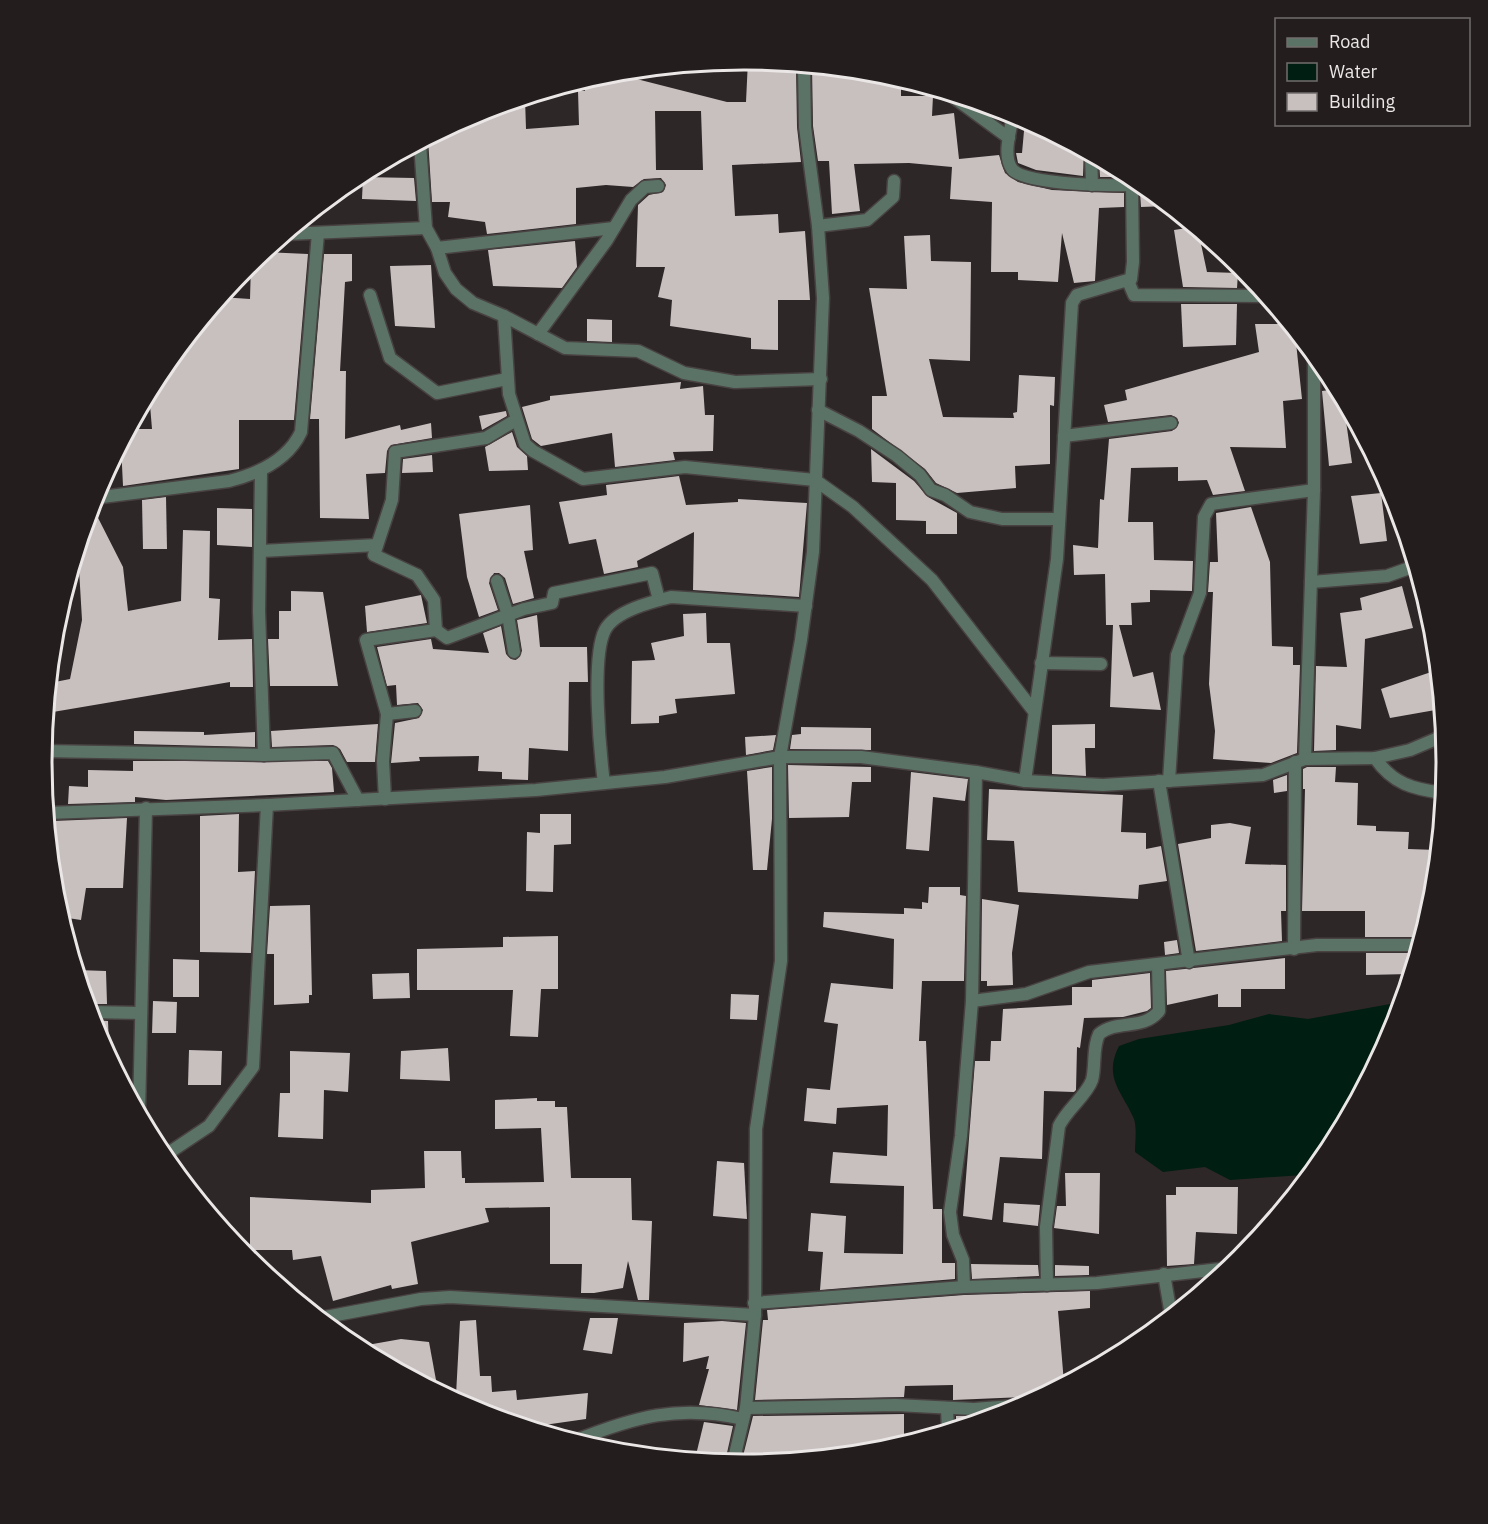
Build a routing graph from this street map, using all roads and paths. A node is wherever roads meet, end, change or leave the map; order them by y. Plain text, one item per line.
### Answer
1 (804, 73) edge
2 (967, 108) edge
3 (1011, 124) edge
4 (1009, 138) junction
5 (421, 151) edge
6 (1091, 164) edge
7 (894, 181) dead end
8 (1092, 185) junction
9 (1125, 185) edge
10 (658, 186) dead end
11 (1132, 190) edge
12 (818, 226) junction
13 (426, 228) junction
14 (614, 228) junction
15 (318, 233) junction
16 (298, 234) edge
17 (436, 248) junction
18 (1128, 281) junction
19 (370, 295) dead end
20 (1255, 296) edge
21 (504, 315) junction
22 (538, 334) junction
23 (1314, 371) edge
24 (507, 379) junction
25 (821, 379) junction
26 (818, 410) junction
27 (516, 420) junction
28 (1171, 423) dead end
29 (1064, 436) junction
30 (261, 472) junction
31 (815, 480) junction
32 (1314, 490) junction
33 (105, 497) edge
34 (1059, 519) junction
35 (377, 545) junction
36 (261, 551) junction
37 (1408, 568) edge
38 (497, 581) dead end
39 (1311, 582) junction
40 (659, 600) junction
41 (806, 606) junction
42 (508, 615) junction
43 (436, 630) junction
44 (514, 652) dead end
45 (1041, 663) junction
46 (1101, 664) dead end
47 (1034, 710) junction
48 (416, 711) dead end
49 (387, 714) junction
50 (1435, 739) edge
51 (52, 751) edge
52 (264, 755) junction
53 (780, 757) junction
54 (1375, 758) junction
55 (1300, 761) junction
56 (976, 772) junction
57 (1025, 781) junction
58 (1164, 781) junction
59 (604, 783) junction
60 (1435, 792) edge
61 (385, 799) junction
62 (358, 800) junction
63 (267, 805) junction
64 (146, 808) junction
65 (54, 813) edge
66 (1411, 945) edge
67 (1294, 949) junction
68 (1189, 962) junction
69 (1158, 965) junction
70 (972, 1000) junction
71 (99, 1012) edge
72 (141, 1013) junction
73 (139, 1097) edge
74 (172, 1151) edge
75 (1213, 1269) edge
76 (1164, 1274) junction
77 (1047, 1285) junction
78 (964, 1287) junction
79 (1170, 1307) edge
80 (754, 1309) junction
81 (330, 1316) edge
82 (994, 1407) edge
83 (947, 1409) junction
84 (745, 1413) junction
85 (948, 1423) edge
86 (590, 1436) edge
87 (736, 1454) edge

1 - 12 street
2 - 4 street
3 - 4 street
4 - 8 street
5 - 13 street
6 - 8 street
7 - 12 street
8 - 9 street
10 - 14 street
11 - 18 street
12 - 25 street
13 - 15 street
13 - 17 street
14 - 17 street
14 - 22 street
15 - 16 street
15 - 30 street
17 - 21 street
18 - 20 street
18 - 29 street
19 - 24 street
21 - 22 street
21 - 24 street
22 - 25 street
23 - 32 street
24 - 27 street
25 - 26 street
26 - 31 street
26 - 34 street
27 - 31 street
27 - 35 street
28 - 29 street
29 - 34 street
30 - 33 street
30 - 36 street
31 - 41 street
31 - 47 street
32 - 39 street
32 - 58 street
34 - 45 street
35 - 36 street
35 - 43 street
36 - 52 street
37 - 39 street
38 - 42 street
39 - 55 street
40 - 41 street
40 - 42 street
40 - 59 street
41 - 53 street
42 - 43 street
42 - 44 street
43 - 49 street
45 - 46 street
45 - 47 street
47 - 57 street
48 - 49 street
49 - 61 street
50 - 54 street
51 - 52 street
52 - 62 street
53 - 56 street
53 - 59 street
53 - 80 street
54 - 55 street
54 - 60 street
55 - 58 street
55 - 67 street
56 - 57 street
56 - 70 street
57 - 58 street
58 - 68 street
59 - 61 street
61 - 62 street
62 - 63 street
63 - 64 street
63 - 74 street
64 - 65 street
64 - 72 street
66 - 67 street
67 - 68 street
68 - 69 street
69 - 70 street
69 - 77 street
70 - 78 street
71 - 72 street
72 - 73 street
75 - 76 street
76 - 77 street
76 - 79 street
77 - 78 street
78 - 80 street
80 - 81 street
80 - 84 street
82 - 83 street
83 - 84 street
83 - 85 street
84 - 86 street
84 - 87 street

